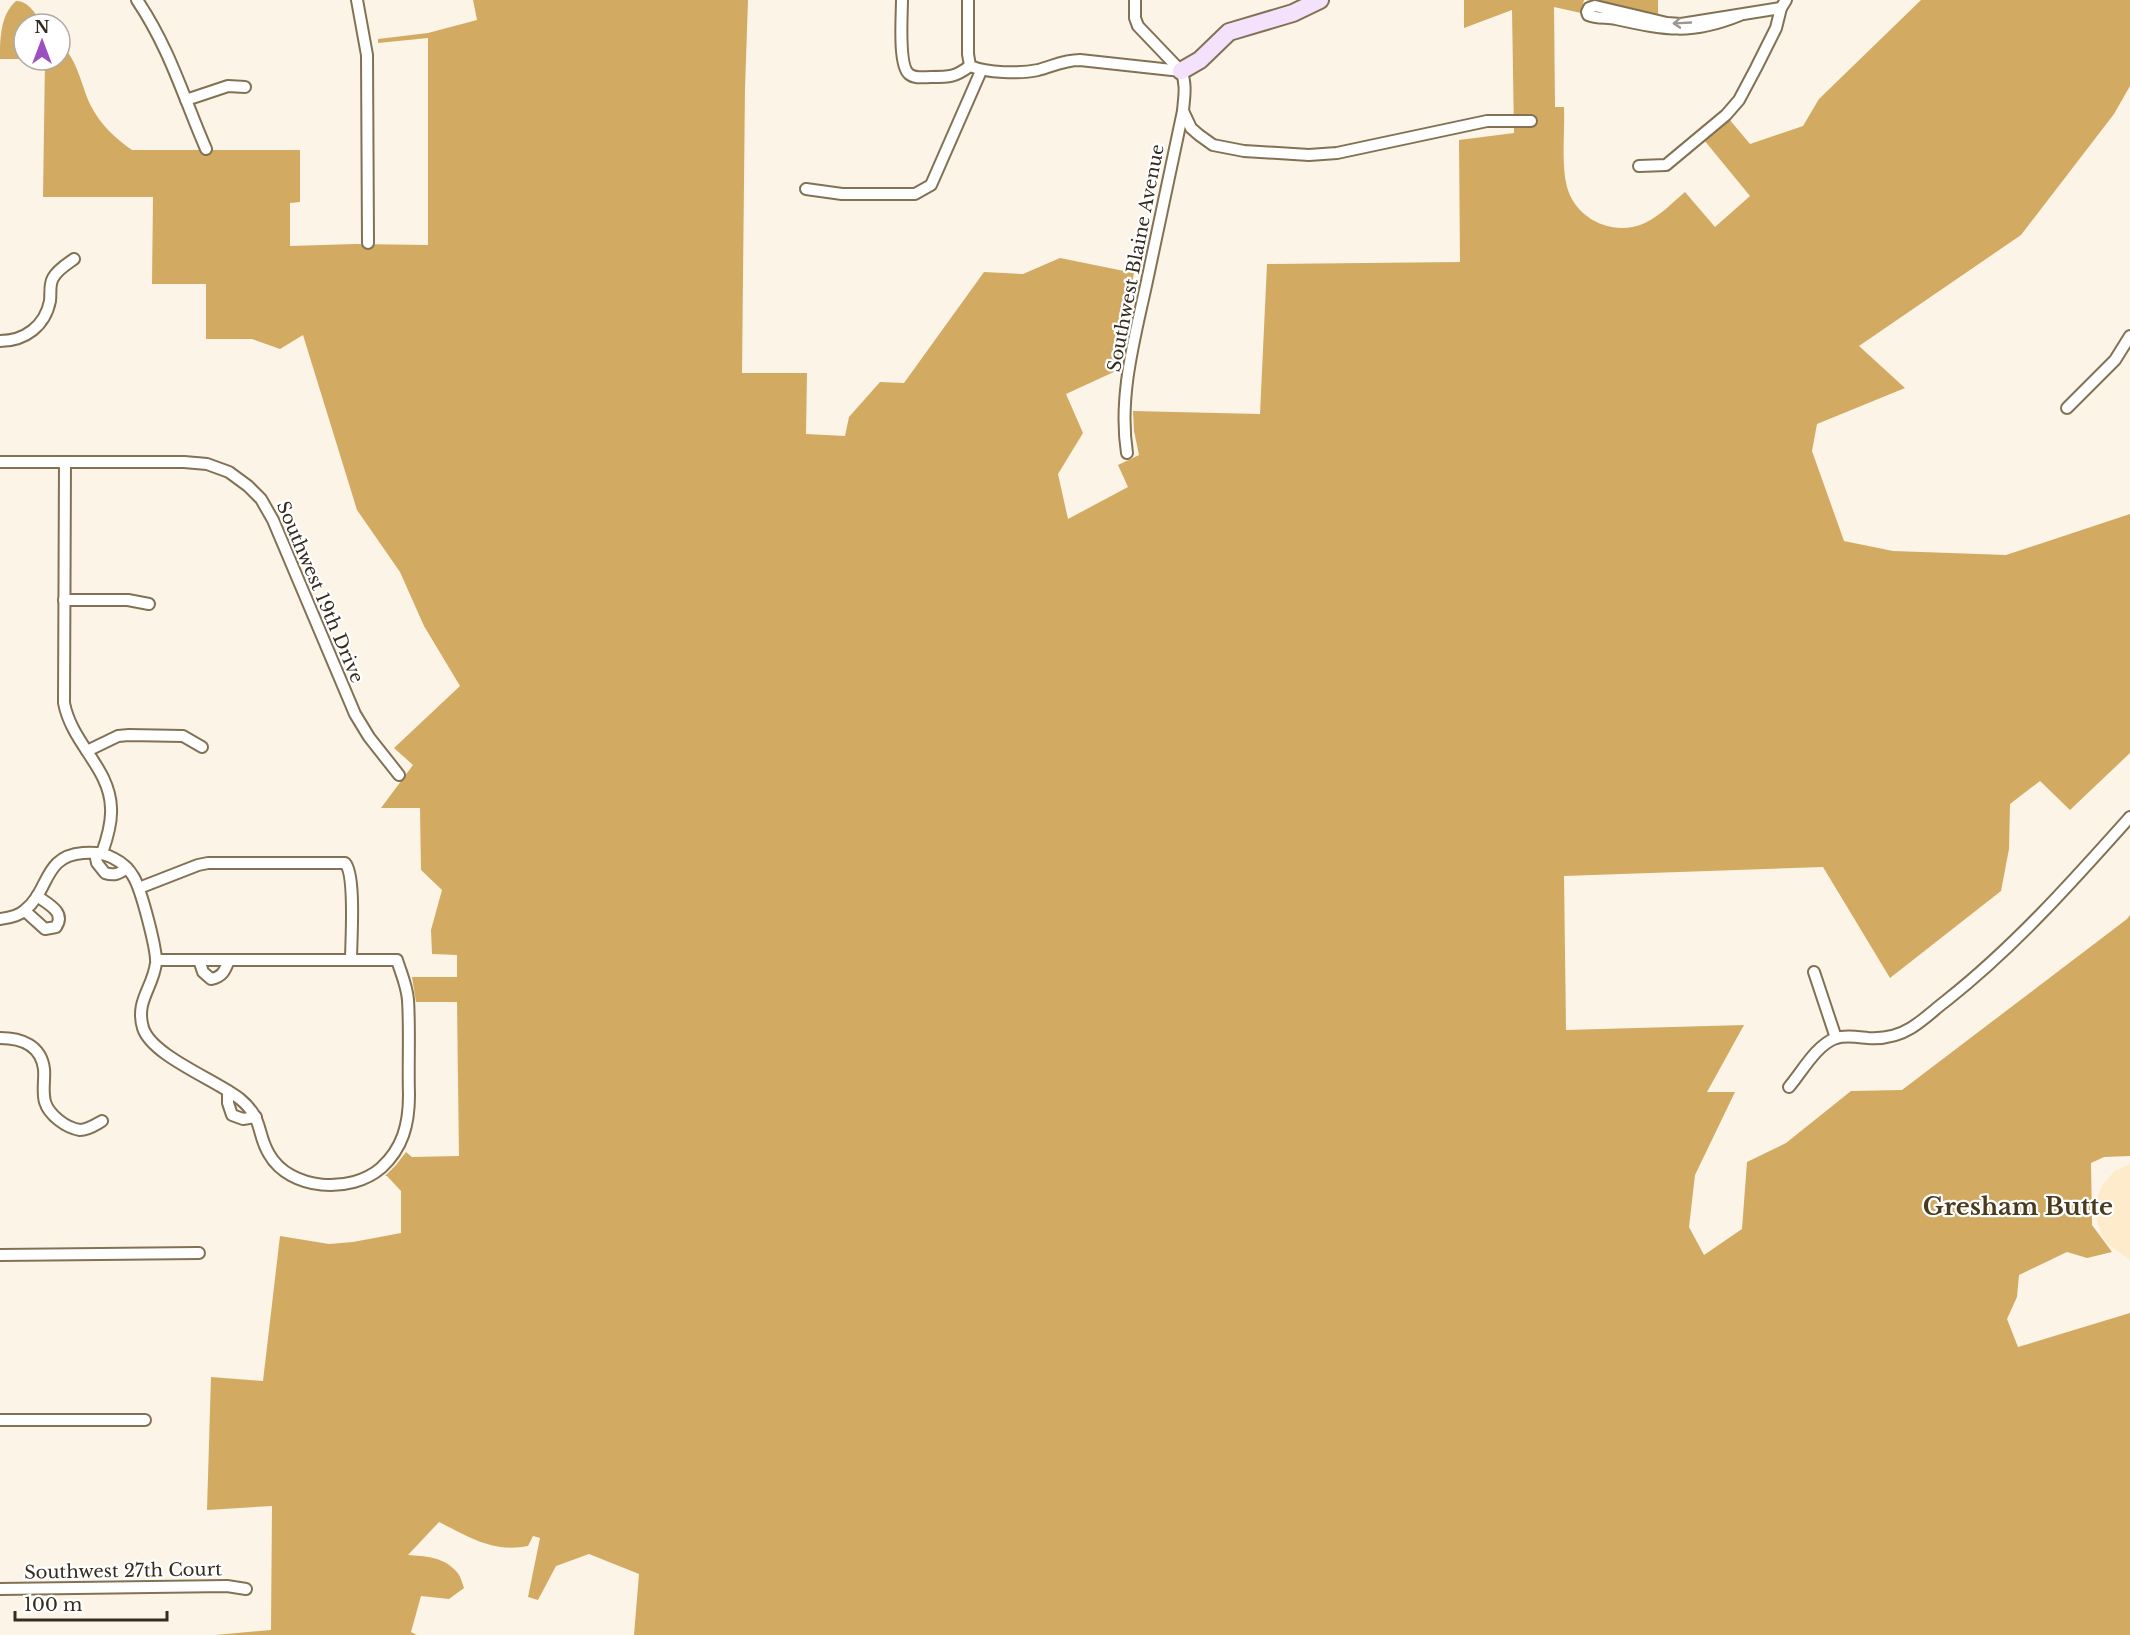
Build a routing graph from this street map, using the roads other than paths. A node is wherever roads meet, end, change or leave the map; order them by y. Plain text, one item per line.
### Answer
1 (138, 0) edge
2 (357, 0) edge
3 (902, 0) edge
4 (968, 0) edge
5 (1135, 0) edge
6 (1320, 0) edge
7 (1783, 4) edge
8 (1740, 15) junction
9 (970, 66) junction
10 (981, 71) junction
11 (1181, 71) junction
12 (245, 87) dead end
13 (186, 100) junction
14 (1183, 111) junction
15 (1531, 121) dead end
16 (206, 149) dead end
17 (1639, 166) dead end
18 (806, 189) dead end
19 (368, 243) dead end
20 (74, 259) dead end
21 (2130, 336) edge
22 (0, 341) edge
23 (2067, 408) dead end
24 (1128, 453) dead end
25 (0, 462) edge
26 (65, 462) junction
27 (64, 600) junction
28 (149, 604) dead end
29 (202, 747) dead end
30 (87, 751) junction
31 (399, 775) dead end
32 (2130, 817) edge
33 (99, 853) junction
34 (128, 868) junction
35 (139, 888) junction
36 (37, 896) junction
37 (25, 911) junction
38 (0, 919) edge
39 (156, 960) junction
40 (199, 960) junction
41 (229, 960) junction
42 (351, 960) junction
43 (1814, 972) dead end
44 (0, 1038) edge
45 (1836, 1038) junction
46 (1789, 1087) dead end
47 (228, 1091) junction
48 (256, 1117) junction
49 (102, 1121) dead end
50 (200, 1253) dead end
51 (0, 1255) edge
52 (0, 1420) edge
53 (145, 1420) dead end
54 (0, 1589) edge
55 (246, 1589) dead end

1 - 13 street
2 - 19 street
3 - 9 street
4 - 9 street
5 - 11 street
6 - 11 street
7 - 8 street
7 - 17 street
8 -> 8 street
9 - 10 street
10 - 11 street
10 - 18 street
11 - 14 street, Southwest Blaine Avenue
12 - 13 street
13 - 16 street
14 - 15 street
14 - 24 street, Southwest Blaine Avenue
20 - 22 street
21 - 23 street
25 - 26 street, Southwest 19th Drive
26 - 27 street
26 - 31 street, Southwest 19th Drive
27 - 28 street
27 - 30 street
29 - 30 street
30 - 33 street
32 - 45 street
33 - 34 street
33 - 34 street
33 - 36 street
34 - 35 street
35 - 39 street
35 - 42 street
36 - 37 street
36 - 37 street
37 - 38 street
39 - 40 street
39 - 47 street
40 - 41 street
40 - 41 street
41 - 42 street
42 - 48 street
43 - 45 street
44 - 49 street
45 - 46 street
47 - 48 street
47 - 48 street
50 - 51 street
52 - 53 street
54 - 55 street, Southwest 27th Court

